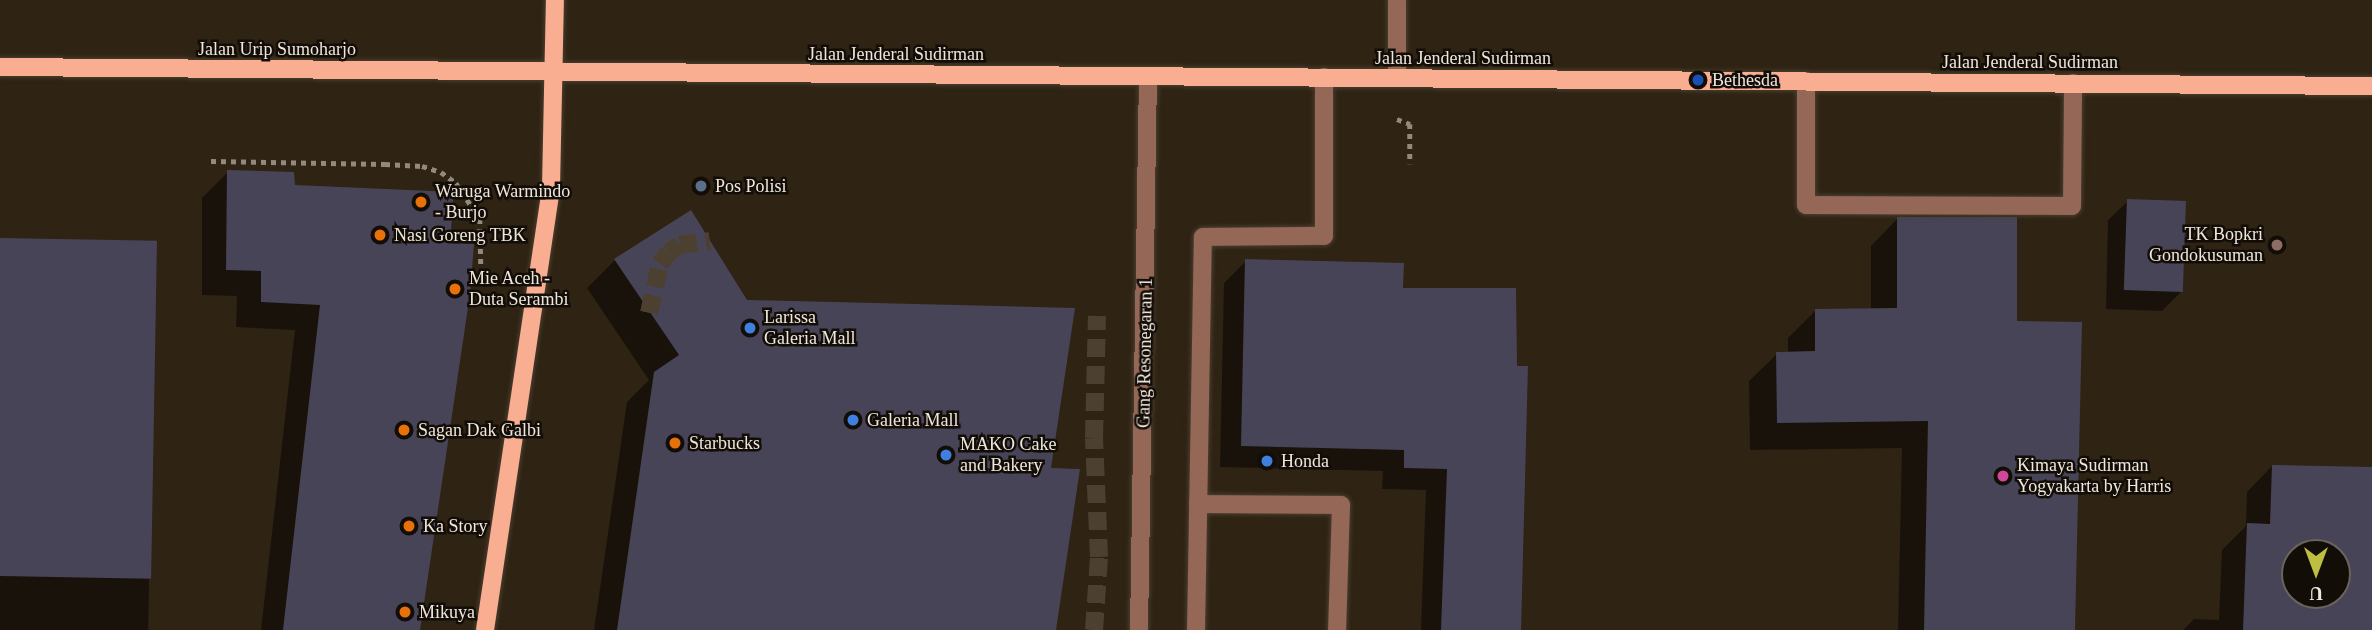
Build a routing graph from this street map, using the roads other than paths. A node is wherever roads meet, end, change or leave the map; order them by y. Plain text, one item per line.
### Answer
1 (555, 0) edge
2 (1397, 0) edge
3 (0, 66) edge
4 (554, 73) junction
5 (1148, 76) junction
6 (1324, 77) junction
7 (1397, 78) junction
8 (1806, 81) junction
9 (2073, 83) junction
10 (2372, 86) edge
11 (1198, 504) junction
12 (485, 630) edge
13 (1139, 630) edge
14 (1196, 630) edge
15 (1337, 630) edge

1 - 4 main road
2 - 7 street
3 - 4 main road, Jalan Urip Sumoharjo
4 - 5 main road, Jalan Jenderal Sudirman
4 - 12 main road
5 - 6 main road, Jalan Jenderal Sudirman
5 - 13 street, Gang Resonegaran 1
6 - 7 main road, Jalan Jenderal Sudirman
6 - 11 street
7 - 8 main road, Jalan Jenderal Sudirman
8 - 9 main road, Jalan Jenderal Sudirman
8 - 9 street
9 - 10 main road, Jalan Jenderal Sudirman
11 - 14 street
11 - 15 street

